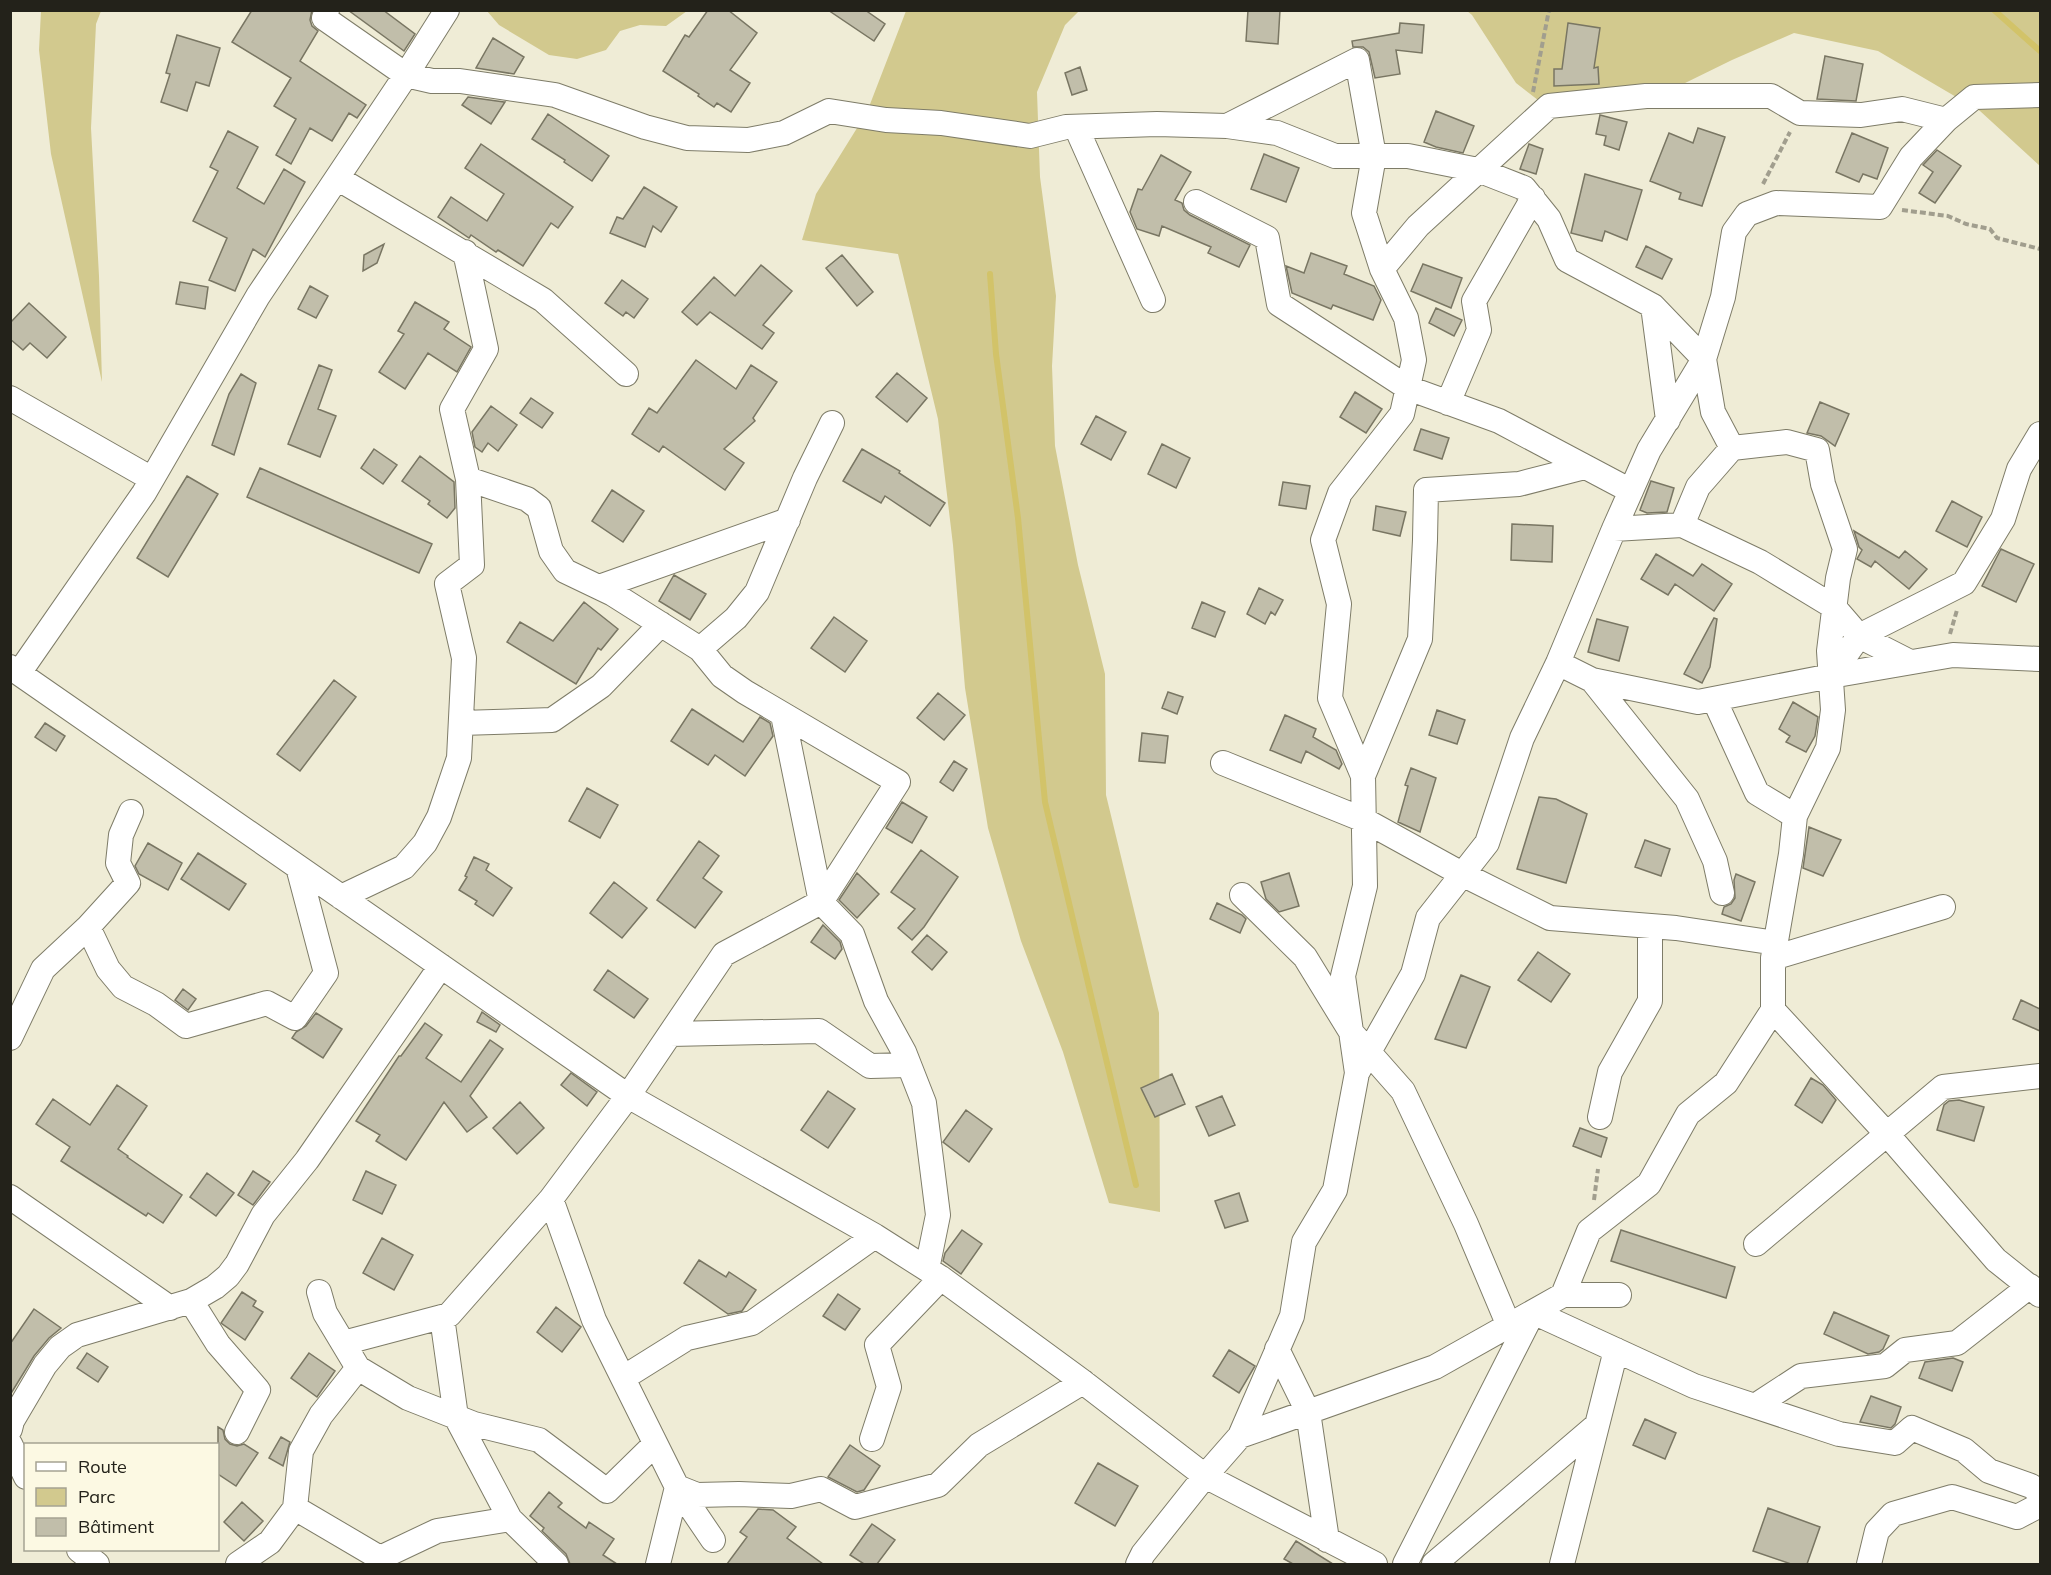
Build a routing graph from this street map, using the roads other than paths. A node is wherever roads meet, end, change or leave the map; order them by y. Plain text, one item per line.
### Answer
1 (327, 10) edge
2 (447, 10) edge
3 (406, 75) junction
4 (2040, 95) edge
5 (1946, 120) junction
6 (1227, 126) junction
7 (1076, 127) junction
8 (1374, 156) junction
9 (1478, 170) junction
10 (337, 178) junction
11 (1533, 198) junction
12 (1196, 202) dead end
13 (465, 252) junction
14 (1382, 269) junction
15 (1153, 300) dead end
16 (1653, 306) junction
17 (1704, 360) junction
18 (626, 374) dead end
19 (1408, 388) junction
20 (10, 398) edge
21 (1448, 403) junction
22 (1668, 420) junction
23 (832, 423) dead end
24 (2040, 434) edge
25 (1732, 448) junction
26 (1585, 466) junction
27 (468, 479) junction
28 (152, 480) junction
29 (1631, 491) junction
30 (788, 520) junction
31 (1682, 525) junction
32 (1614, 529) junction
33 (599, 587) junction
34 (1834, 608) junction
35 (661, 624) junction
36 (1859, 636) junction
37 (700, 649) junction
38 (2040, 659) edge
39 (1910, 662) junction
40 (1558, 663) junction
41 (15, 670) edge
42 (1831, 676) junction
43 (1592, 680) junction
44 (1714, 699) junction
45 (783, 715) junction
46 (461, 723) junction
47 (1223, 763) dead end
48 (1363, 776) junction
49 (131, 813) dead end
50 (1795, 816) junction
51 (1364, 820) junction
52 (298, 867) junction
53 (1462, 874) junction
54 (1722, 893) dead end
55 (1242, 895) dead end
56 (341, 897) junction
57 (821, 902) junction
58 (1942, 907) dead end
59 (1650, 926) junction
60 (88, 927) junction
61 (1775, 951) junction
62 (441, 966) junction
63 (1773, 1010) junction
64 (1351, 1032) junction
65 (670, 1034) junction
66 (10, 1038) edge
67 (1369, 1052) junction
68 (909, 1065) junction
69 (1357, 1073) junction
70 (2040, 1076) edge
71 (628, 1096) junction
72 (1600, 1117) dead end
73 (1887, 1134) junction
74 (10, 1197) edge
75 (551, 1198) junction
76 (875, 1236) junction
77 (1756, 1244) dead end
78 (934, 1273) junction
79 (2035, 1290) edge
80 (320, 1292) dead end
81 (1563, 1295) junction
82 (1619, 1295) dead end
83 (180, 1305) junction
84 (1533, 1312) junction
85 (442, 1317) junction
86 (1514, 1332) junction
87 (343, 1343) junction
88 (1278, 1349) junction
89 (1616, 1350) junction
90 (358, 1368) junction
91 (623, 1378) junction
92 (1083, 1382) junction
93 (1755, 1406) junction
94 (1308, 1412) junction
95 (456, 1417) junction
96 (1597, 1425) junction
97 (10, 1429) edge
98 (237, 1432) dead end
99 (1240, 1436) junction
100 (872, 1439) dead end
101 (10, 1444) edge
102 (656, 1444) junction
103 (24, 1473) edge
104 (1205, 1476) junction
105 (677, 1487) junction
106 (2040, 1492) edge
107 (2040, 1505) edge
108 (294, 1508) junction
109 (510, 1519) junction
110 (713, 1540) dead end
111 (1327, 1540) junction
112 (80, 1551) edge
113 (97, 1564) edge
114 (238, 1564) edge
115 (556, 1564) edge
116 (658, 1564) edge
117 (1138, 1564) edge
118 (1373, 1564) edge
119 (1405, 1564) edge
120 (1434, 1564) edge
121 (1562, 1564) edge
122 (1869, 1564) edge

1 - 3 street
2 - 3 street
3 - 7 street
3 - 10 street
4 - 5 street
5 - 9 street
5 - 17 street
6 - 7 street
6 - 8 street
6 - 8 street
7 - 15 street
8 - 9 street
8 - 14 street
9 - 11 street
9 - 14 street
10 - 13 street
10 - 28 street
11 - 16 street
11 - 21 street
12 - 19 street
13 - 18 street
13 - 27 street
14 - 19 street
16 - 17 street
16 - 22 street
17 - 22 street
17 - 25 street
19 - 21 street
19 - 48 street
20 - 28 street
21 - 26 street
22 - 29 street
23 - 30 street
24 - 36 street
25 - 31 street
25 - 34 street
26 - 29 street
26 - 48 street
27 - 33 street
27 - 46 street
28 - 41 street
29 - 32 street
30 - 33 street
30 - 37 street
31 - 32 street
31 - 34 street
32 - 40 street
33 - 35 street
34 - 36 street
34 - 42 street
35 - 37 street
35 - 46 street
36 - 39 street
36 - 42 street
37 - 45 street
38 - 39 street
39 - 42 street
40 - 43 street
40 - 53 street
41 - 52 street
42 - 44 street
42 - 50 street
43 - 44 street
43 - 54 street
44 - 50 street
45 - 57 street
45 - 57 street
46 - 56 street
47 - 51 street
48 - 51 street
49 - 60 street
50 - 61 street
51 - 53 street
51 - 64 street
52 - 56 street
52 - 60 street
53 - 59 street
53 - 67 street
55 - 64 street
56 - 62 street
57 - 65 street
57 - 68 street
58 - 61 street
59 - 61 street
59 - 72 street
60 - 66 street
61 - 63 street
62 - 71 street
62 - 83 street
63 - 73 street
63 - 81 street
64 - 67 street
64 - 69 street
65 - 68 street
65 - 71 street
67 - 69 street
67 - 86 street
68 - 78 street
69 - 88 street
70 - 73 street
71 - 75 street
71 - 76 street
73 - 77 street
73 - 79 street
74 - 83 street
75 - 85 street
75 - 91 street
76 - 78 street
76 - 91 street
78 - 92 street
78 - 100 street
79 - 93 street
80 - 87 street
81 - 82 street
81 - 84 street
83 - 97 street
83 - 98 street
84 - 86 street
84 - 89 street
85 - 87 street
85 - 95 street
86 - 94 street
86 - 119 street
87 - 90 street
88 - 94 street
88 - 99 street
89 - 93 street
89 - 96 street
90 - 95 street
90 - 108 street
91 - 102 street
92 - 104 street
92 - 105 street
93 - 106 street
94 - 99 street
94 - 111 street
95 - 102 street
95 - 109 street
96 - 120 street
96 - 121 street
99 - 104 street
101 - 103 street
102 - 105 street
104 - 111 street
104 - 117 street
105 - 110 street
105 - 116 street
107 - 122 street
108 - 109 street
108 - 114 street
109 - 115 street
111 - 118 street
112 - 113 street

